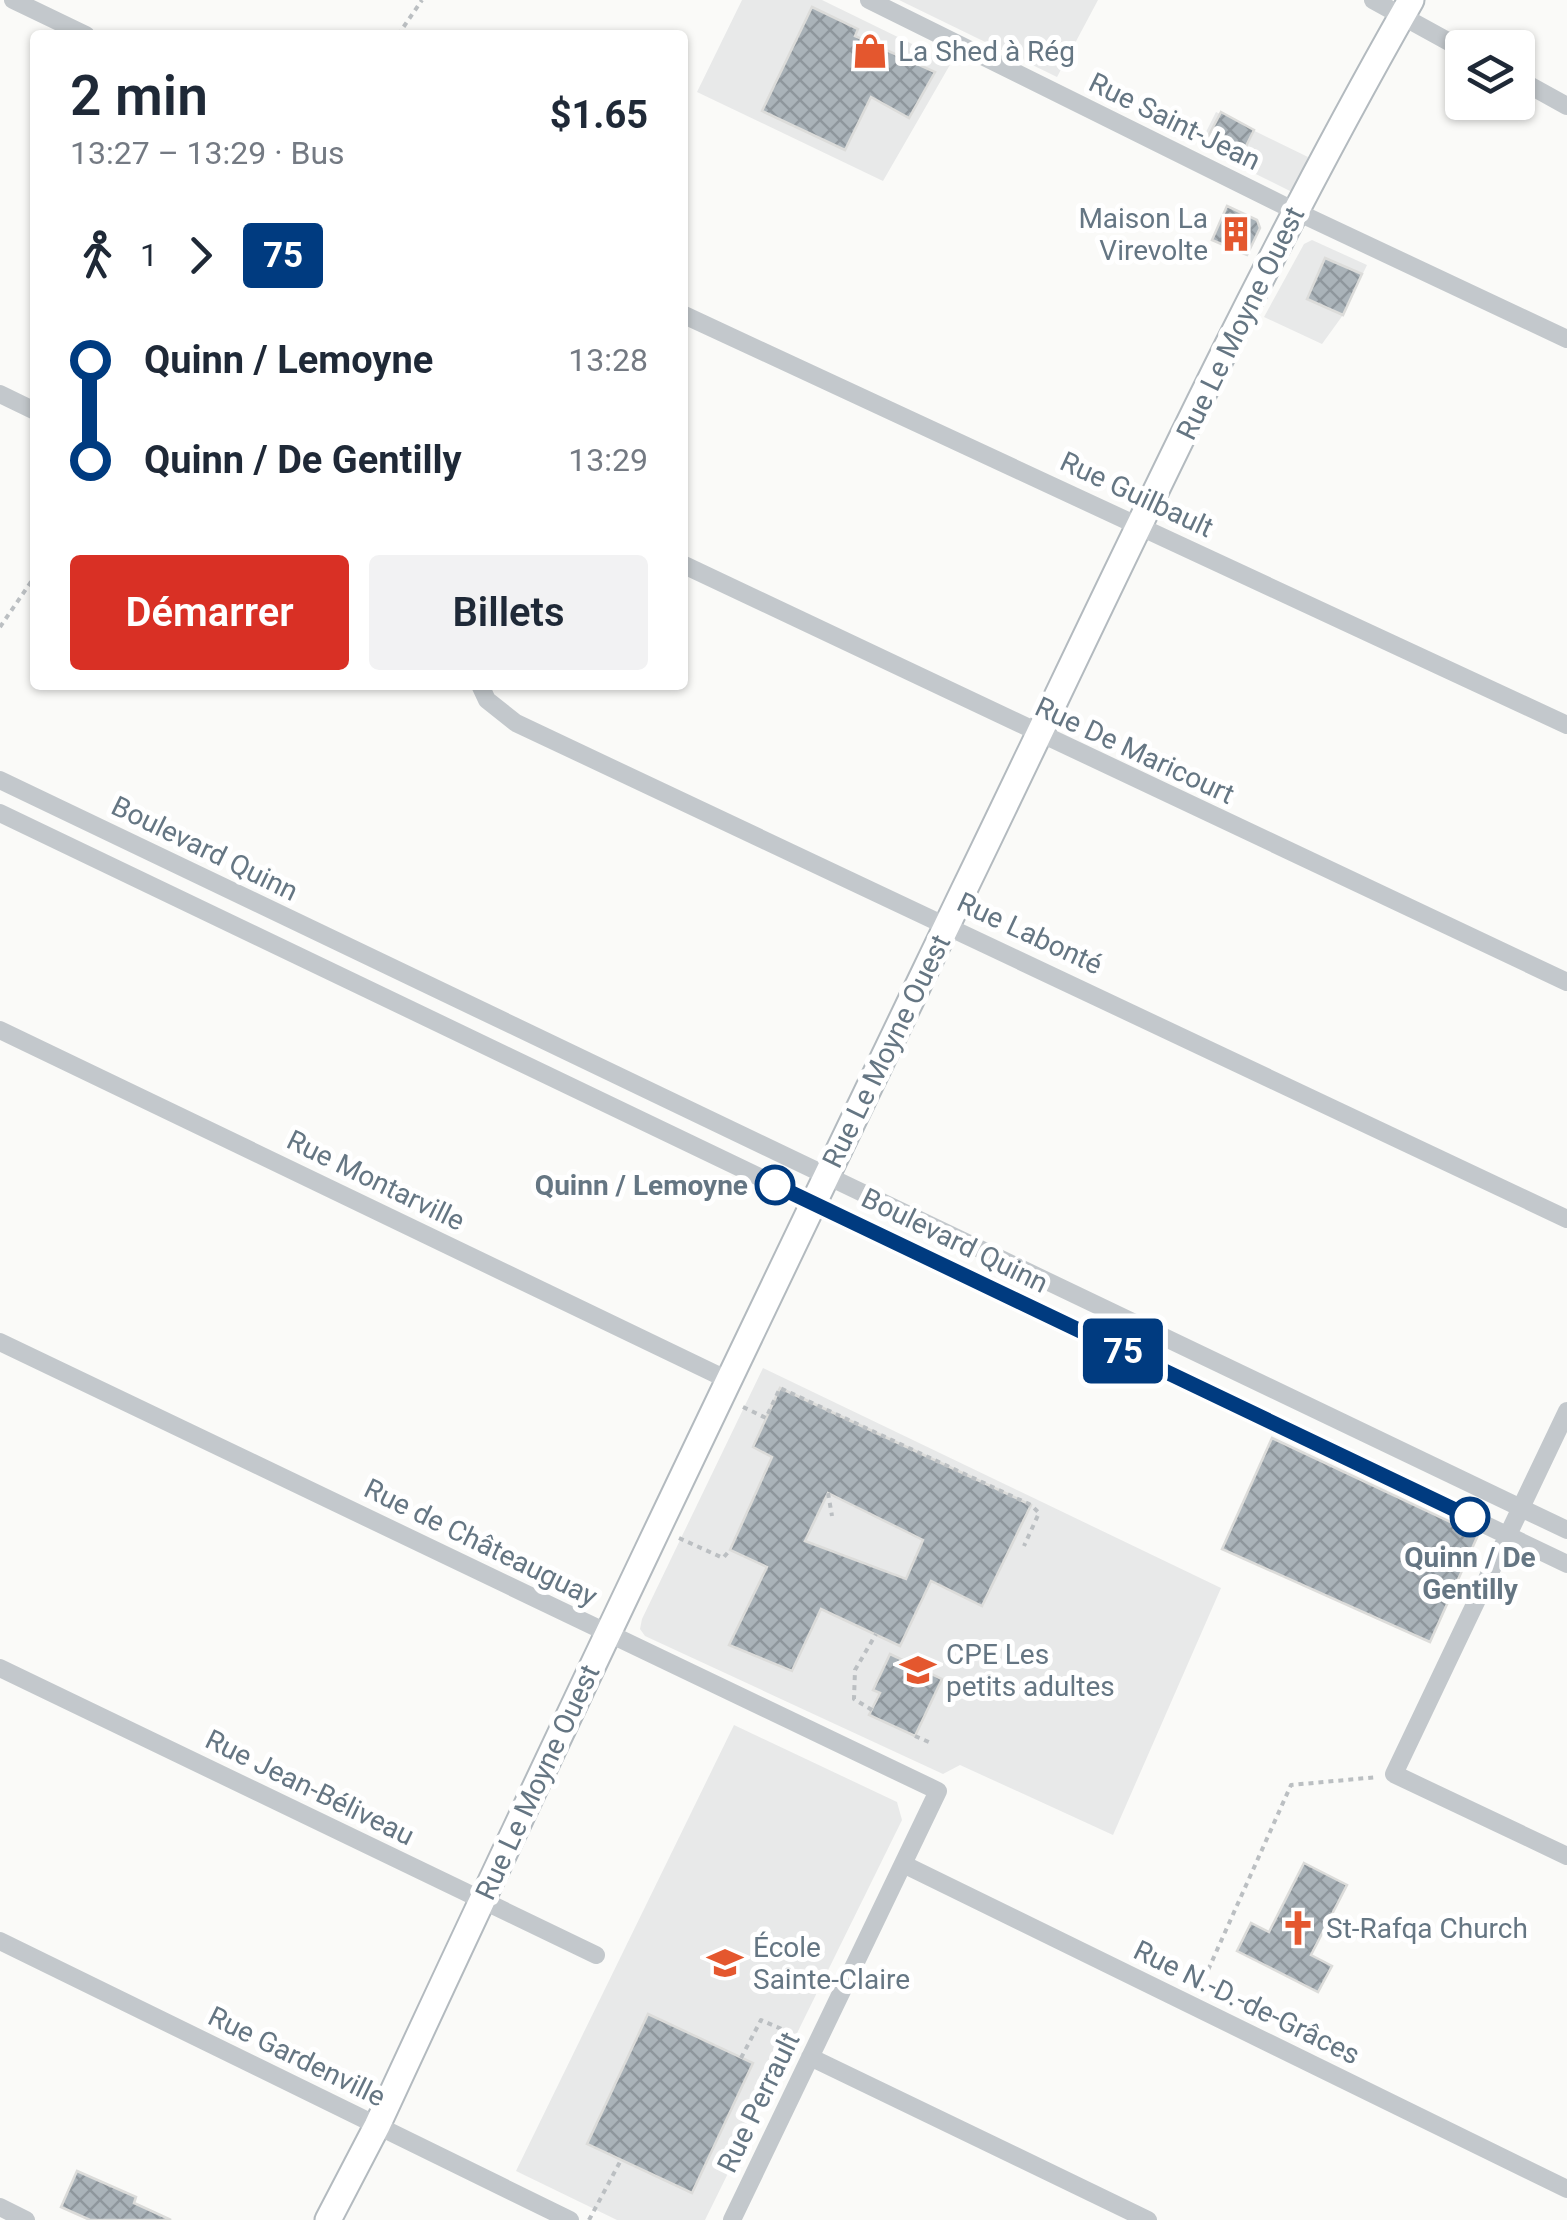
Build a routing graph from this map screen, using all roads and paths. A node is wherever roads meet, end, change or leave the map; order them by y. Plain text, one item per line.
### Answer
1 (13, 0) edge
2 (422, 0) edge
3 (868, 0) edge
4 (1373, 0) edge
5 (1406, 8) edge
6 (76, 30) edge
7 (401, 30) edge
8 (1445, 37) edge
9 (1535, 88) edge
10 (1567, 106) edge
11 (1295, 211) junction
12 (688, 317) edge
13 (1565, 332) edge
14 (0, 394) edge
15 (30, 409) edge
16 (1140, 526) junction
17 (688, 567) edge
18 (30, 583) edge
19 (0, 627) edge
20 (482, 690) edge
21 (1567, 725) edge
22 (1039, 735) junction
23 (0, 780) edge
24 (0, 813) edge
25 (948, 924) junction
26 (386, 965) junction
27 (1567, 982) edge
28 (374, 992) junction
29 (0, 1030) edge
30 (825, 1175) junction
31 (812, 1202) junction
32 (1567, 1219) edge
33 (0, 1342) edge
34 (728, 1380) junction
35 (1567, 1412) edge
36 (766, 1418) dead end
37 (828, 1493) dead end
38 (1521, 1508) junction
39 (832, 1516) dead end
40 (657, 1528) junction
41 (1567, 1530) edge
42 (1508, 1536) junction
43 (1024, 1546) dead end
44 (730, 1550) dead end
45 (1567, 1564) edge
46 (606, 1632) junction
47 (876, 1634) dead end
48 (0, 1668) edge
49 (872, 1710) dead end
50 (916, 1736) dead end
51 (931, 1744) dead end
52 (1394, 1774) junction
53 (938, 1791) joint
54 (1567, 1856) edge
55 (903, 1864) junction
56 (482, 1900) junction
57 (0, 1941) edge
58 (596, 1955) dead end
59 (1192, 2006) junction
60 (810, 2057) junction
61 (741, 2058) dead end
62 (377, 2126) junction
63 (621, 2160) dead end
64 (1567, 2189) edge
65 (0, 2207) edge
66 (26, 2220) edge
67 (328, 2220) edge
68 (570, 2220) edge
69 (590, 2220) edge
70 (732, 2220) edge
71 (1148, 2220) edge

1 - 6 street
2 - 7 path
3 - 11 street, Rue Saint-Jean
4 - 5 street
5 - 8 street
5 - 11 street, Rue Le Moyne Ouest
9 - 10 street
11 - 13 street, Rue Saint-Jean
11 - 16 street, Rue Le Moyne Ouest
12 - 16 street, Rue Guilbault
14 - 15 street
16 - 21 street, Rue Guilbault
16 - 22 street, Rue Le Moyne Ouest
17 - 22 street, Rue De Maricourt
18 - 19 path
20 - 25 street, Rue Labonté
22 - 25 street, Rue Le Moyne Ouest
22 - 27 street, Rue De Maricourt
23 - 26 street, Boulevard Quinn
24 - 28 street, Boulevard Quinn
25 - 30 street, Rue Le Moyne Ouest
25 - 32 street, Rue Labonté
26 - 28 street
26 - 30 street, Boulevard Quinn
28 - 31 street, Boulevard Quinn
29 - 34 street, Rue Montarville
30 - 31 street, Rue Le Moyne Ouest
30 - 38 street, Boulevard Quinn
31 - 34 street, Rue Le Moyne Ouest
31 - 42 street, Boulevard Quinn
33 - 46 street, Rue de Châteauguay
34 - 40 street, Rue Le Moyne Ouest
35 - 38 street
36 - 43 path
37 - 39 path
38 - 41 street, Boulevard Quinn
38 - 42 street
40 - 44 path
40 - 46 street, Rue Le Moyne Ouest
42 - 45 street, Boulevard Quinn
42 - 52 street
46 - 53 street, Rue de Châteauguay
46 - 56 street, Rue Le Moyne Ouest
47 - 49 path
48 - 56 street, Rue Jean-Béliveau
50 - 51 path
52 - 54 street
52 - 59 path
53 - 55 street, Rue Perrault
55 - 59 street, Rue N.-D.-de-Grâces
55 - 60 street, Rue Perrault
56 - 58 street, Rue Jean-Béliveau
56 - 62 street, Rue Le Moyne Ouest
57 - 62 street, Rue Gardenville
59 - 64 street, Rue N.-D.-de-Grâces
60 - 61 path
60 - 70 street, Rue Perrault
60 - 71 street
62 - 67 street, Rue Le Moyne Ouest
62 - 68 street, Rue Gardenville
63 - 69 path
65 - 66 street

